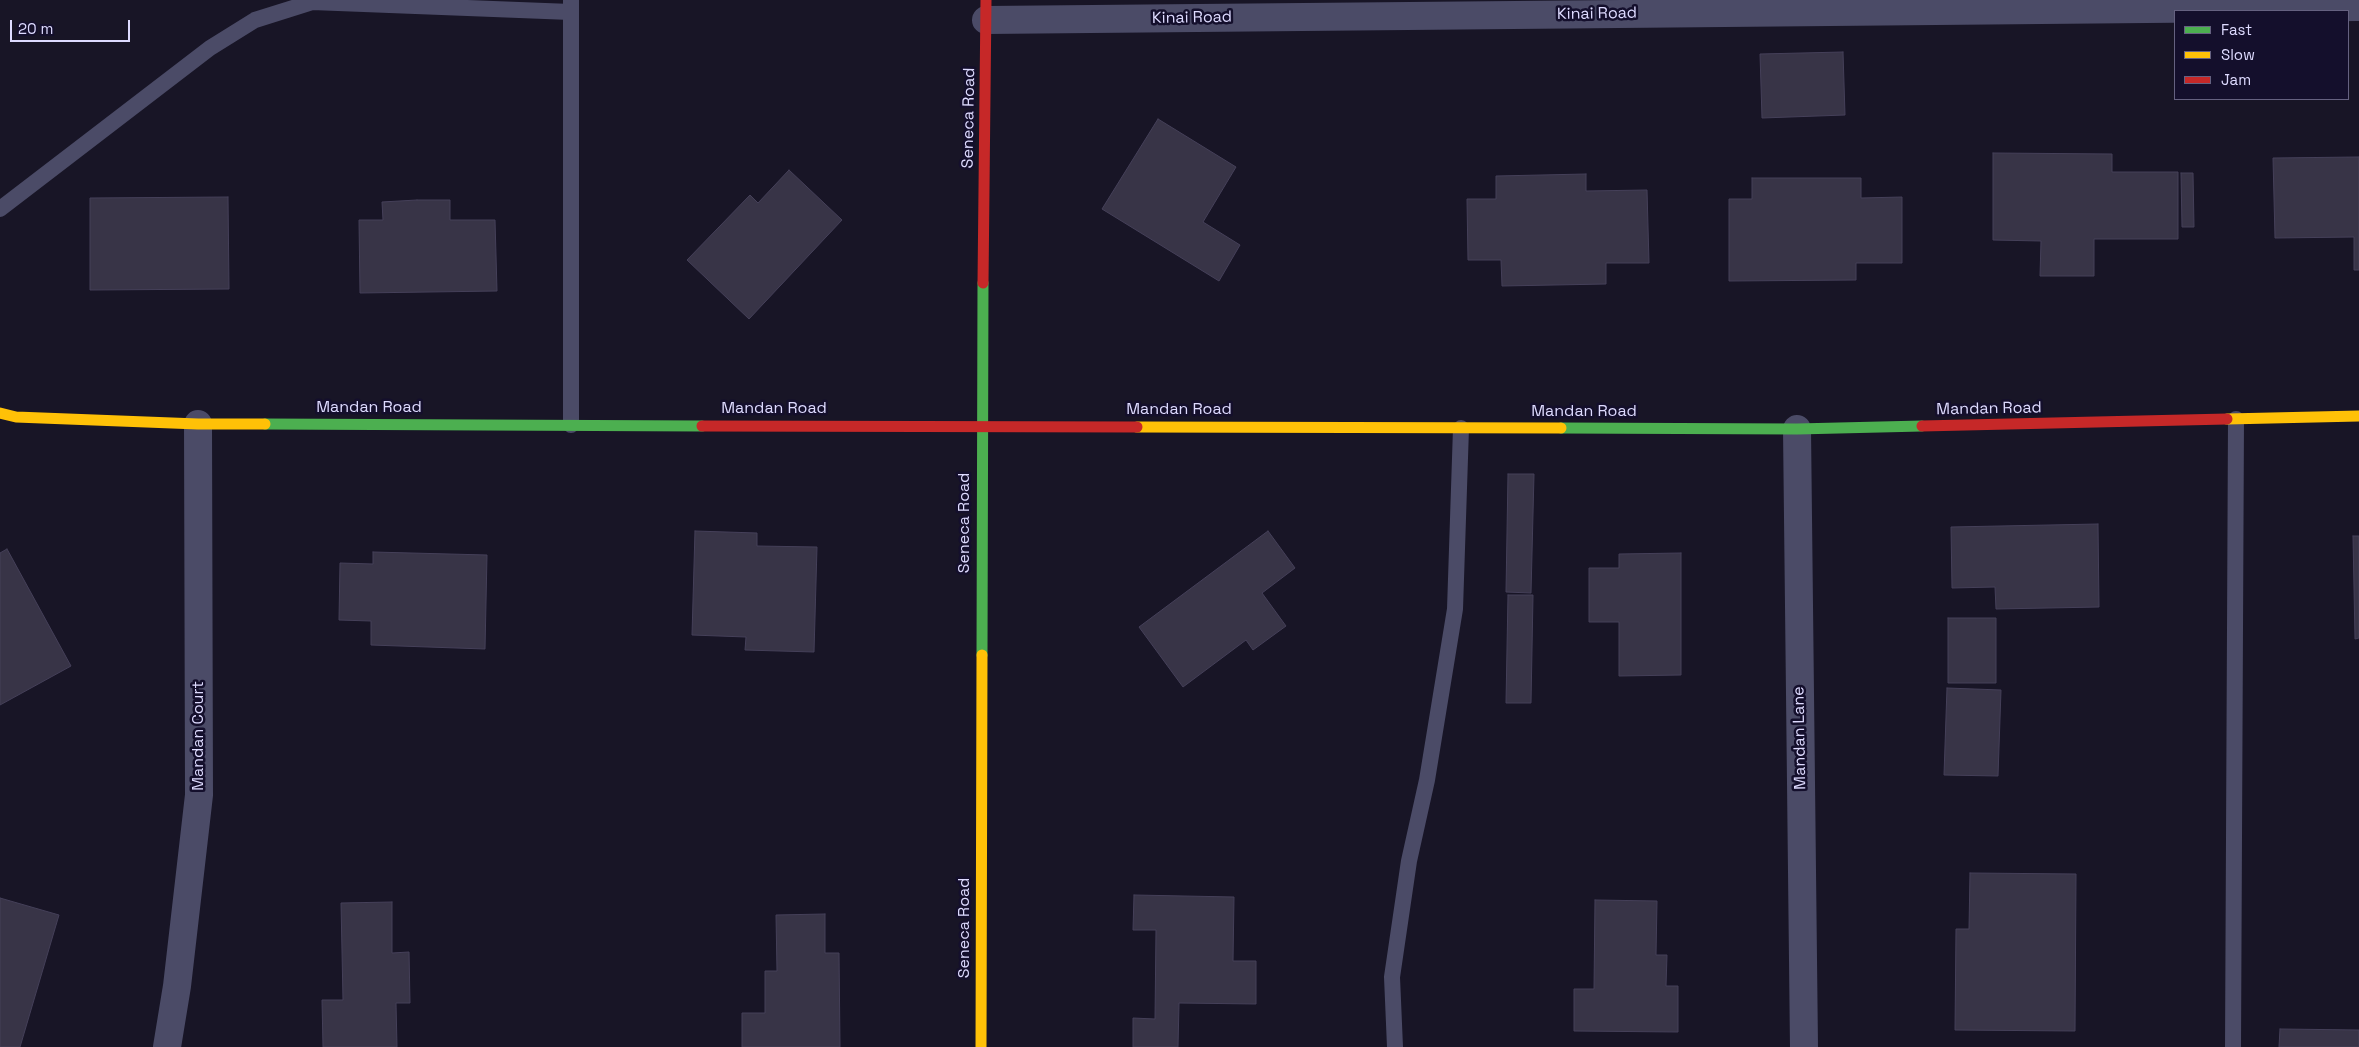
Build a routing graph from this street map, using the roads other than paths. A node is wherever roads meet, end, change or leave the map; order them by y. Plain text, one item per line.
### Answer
1 (571, 6) edge
2 (2359, 7) edge
3 (986, 10) edge
4 (0, 210) edge
5 (0, 413) edge
6 (2359, 416) edge
7 (2236, 419) junction
8 (198, 424) junction
9 (571, 425) junction
10 (982, 425) junction
11 (1461, 428) junction
12 (1797, 429) junction
13 (167, 1047) edge
14 (981, 1047) edge
15 (1394, 1047) edge
16 (1804, 1047) edge
17 (2233, 1047) edge

1 - 4 lane
1 - 9 lane
2 - 3 street, Kinai Road
3 - 10 street, Seneca Road
5 - 8 street, Mandan Road
6 - 7 street, Mandan Road
7 - 12 street, Mandan Road
7 - 17 lane
8 - 9 street, Mandan Road
8 - 13 street, Mandan Court
9 - 10 street, Mandan Road
10 - 11 street, Mandan Road
10 - 14 street, Seneca Road
11 - 12 street, Mandan Road
11 - 15 lane
12 - 16 street, Mandan Lane

